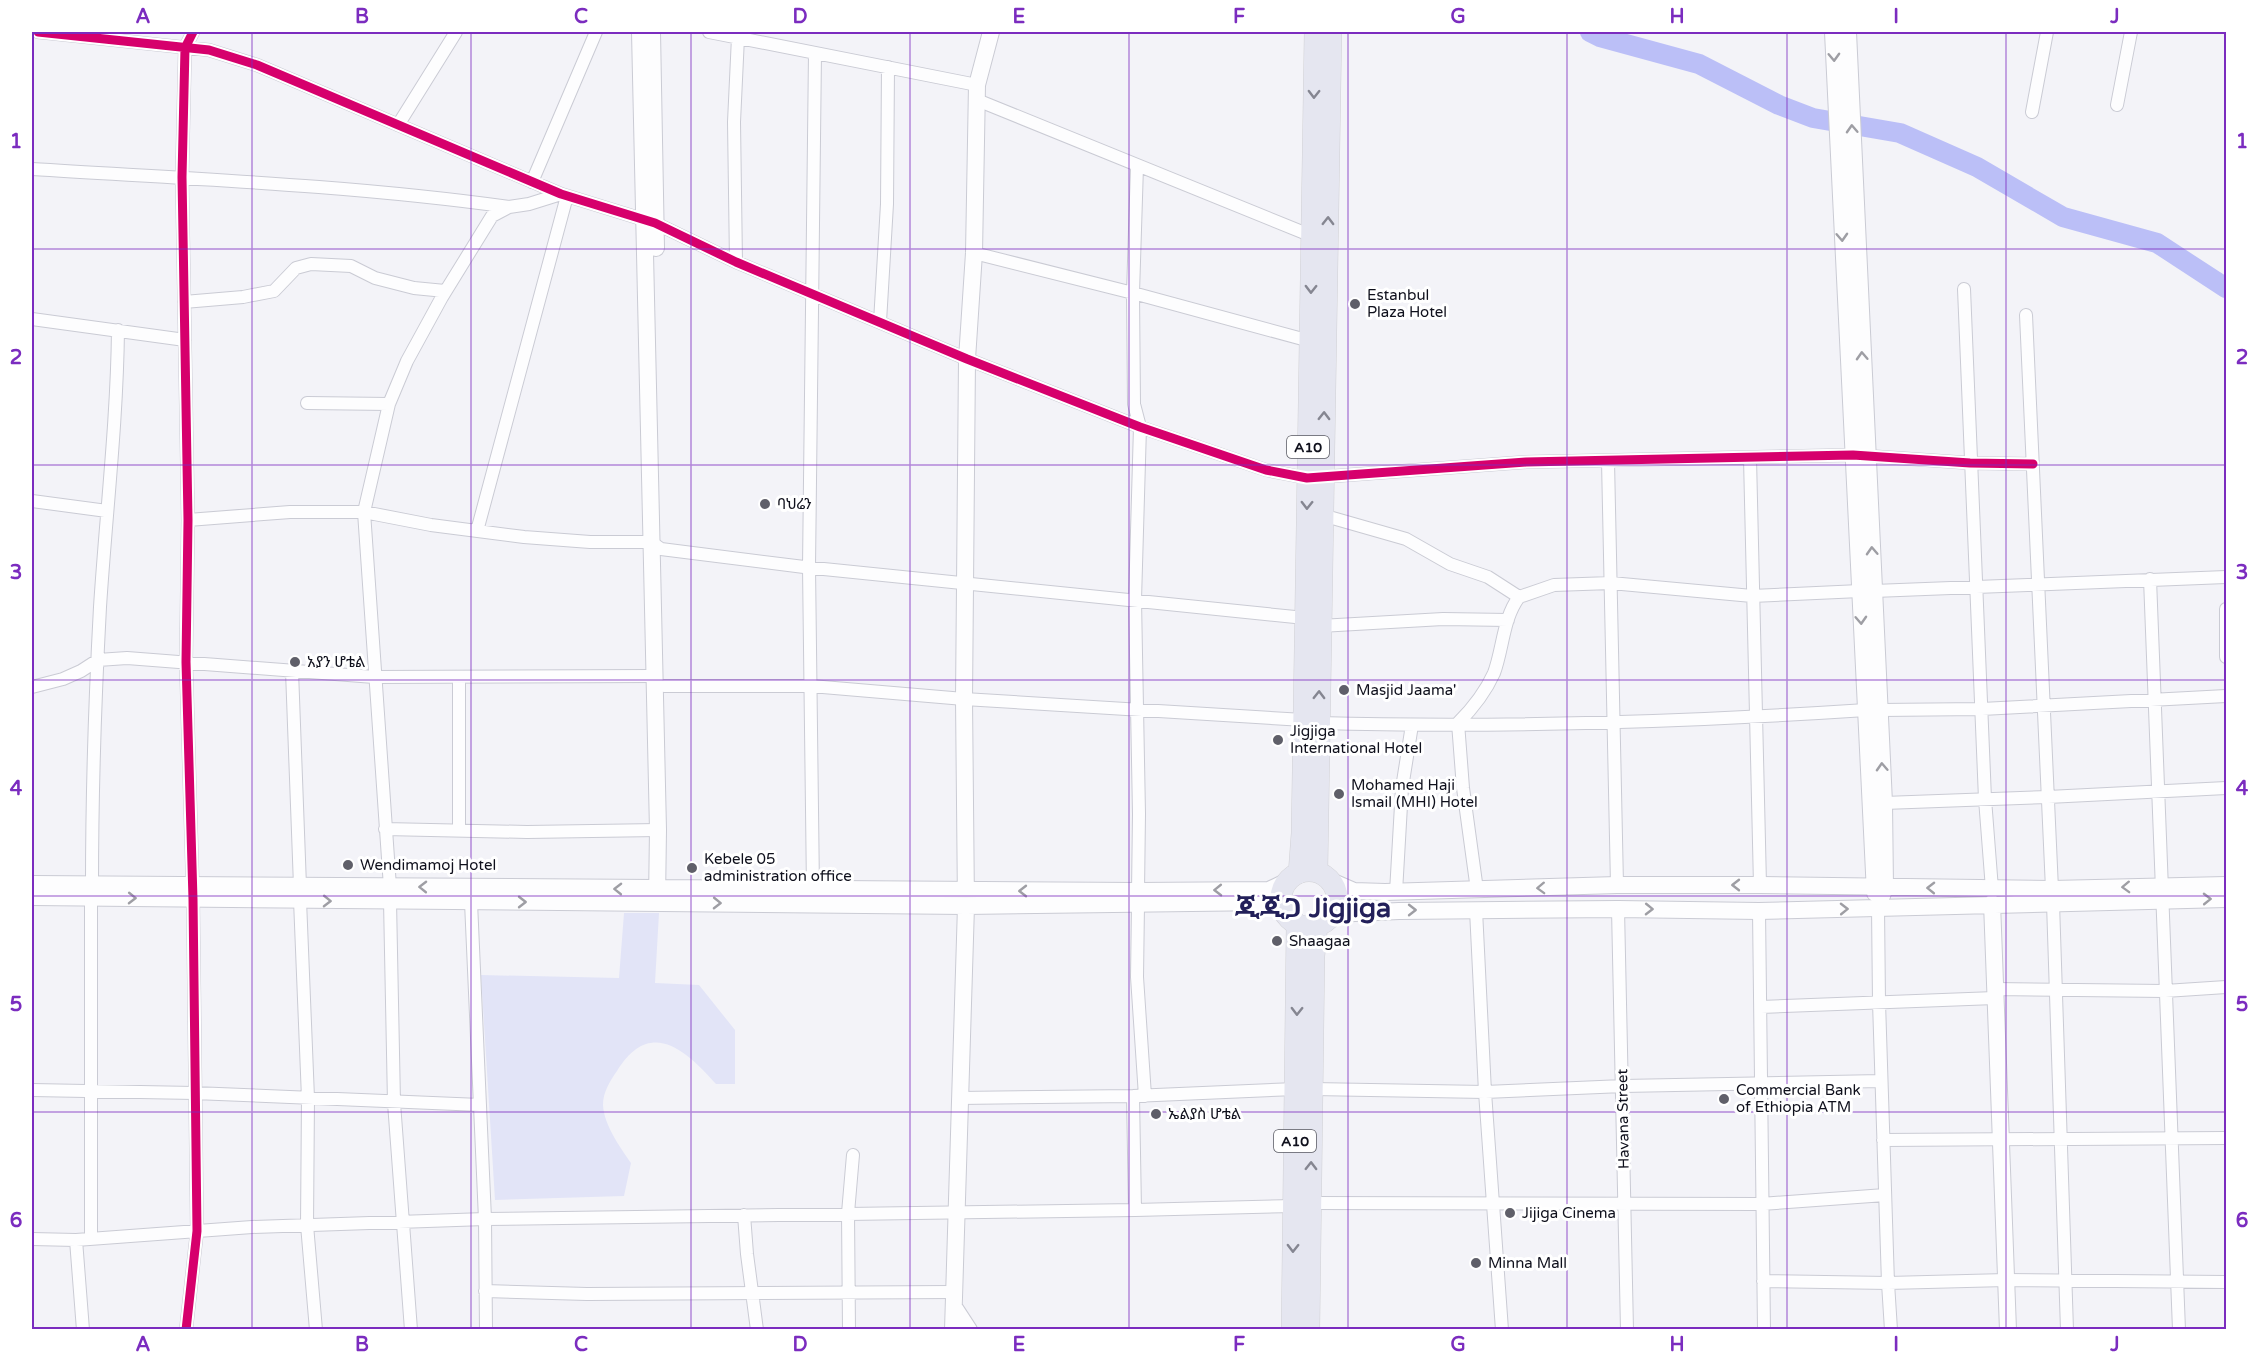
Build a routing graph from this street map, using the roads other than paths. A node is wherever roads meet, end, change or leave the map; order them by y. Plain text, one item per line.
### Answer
1 (38, 32) edge
2 (193, 32) edge
3 (456, 32) edge
4 (596, 32) edge
5 (639, 32) edge
6 (652, 32) edge
7 (708, 32) edge
8 (991, 32) edge
9 (1833, 32) edge
10 (1848, 32) edge
11 (2047, 32) edge
12 (2131, 32) edge
13 (1323, 34) edge
14 (738, 37) junction
15 (185, 48) junction
16 (815, 53) junction
17 (888, 68) junction
18 (1842, 81) junction
19 (977, 92) junction
20 (2117, 105) dead end
21 (2032, 112) dead end
22 (398, 125) junction
23 (1137, 165) junction
24 (32, 169) edge
25 (182, 177) junction
26 (532, 182) junction
27 (564, 195) junction
28 (509, 207) junction
29 (650, 221) junction
30 (1312, 236) junction
31 (974, 253) junction
32 (736, 262) junction
33 (1964, 289) dead end
34 (445, 291) junction
35 (1133, 293) junction
36 (813, 294) junction
37 (184, 302) junction
38 (2026, 315) dead end
39 (32, 319) edge
40 (880, 322) junction
41 (118, 330) junction
42 (185, 340) junction
43 (1310, 341) junction
44 (967, 359) junction
45 (308, 403) dead end
46 (389, 404) junction
47 (1140, 427) junction
48 (1860, 455) junction
49 (1750, 458) junction
50 (1608, 461) junction
51 (1970, 463) junction
52 (2033, 464) junction
53 (1315, 477) junction
54 (32, 501) edge
55 (107, 511) junction
56 (364, 512) junction
57 (1322, 514) junction
58 (188, 520) junction
59 (477, 531) junction
60 (656, 546) junction
61 (809, 567) junction
62 (2151, 579) junction
63 (2226, 580) edge
64 (966, 583) junction
65 (1611, 583) junction
66 (2039, 584) junction
67 (1977, 587) junction
68 (1867, 591) junction
69 (1752, 596) junction
70 (1518, 597) junction
71 (1135, 600) junction
72 (2226, 609) edge
73 (1508, 620) junction
74 (1313, 622) junction
75 (2226, 657) edge
76 (98, 660) junction
77 (186, 662) junction
78 (292, 671) junction
79 (374, 677) junction
80 (459, 678) junction
81 (659, 681) junction
82 (32, 687) edge
83 (811, 687) junction
84 (2226, 696) edge
85 (964, 699) junction
86 (2156, 701) junction
87 (2044, 706) junction
88 (1137, 709) junction
89 (1982, 709) junction
90 (1873, 710) junction
91 (1755, 717) junction
92 (1311, 722) junction
93 (1614, 722) junction
94 (1458, 723) junction
95 (1412, 725) junction
96 (2226, 788) edge
97 (2157, 791) junction
98 (2048, 797) junction
99 (1985, 799) junction
100 (1884, 803) junction
101 (385, 830) junction
102 (657, 830) junction
103 (459, 831) junction
104 (1309, 877) junction
105 (32, 884) edge
106 (1617, 885) junction
107 (1760, 885) junction
108 (2226, 885) edge
109 (1880, 887) junction
110 (813, 890) junction
111 (1477, 890) junction
112 (92, 891) junction
113 (193, 892) junction
114 (1396, 892) junction
115 (300, 893) junction
116 (2162, 893) junction
117 (390, 894) junction
118 (662, 896) junction
119 (1992, 896) junction
120 (2053, 896) junction
121 (32, 897) edge
122 (966, 898) junction
123 (1138, 898) junction
124 (2226, 899) edge
125 (471, 902) junction
126 (1878, 908) junction
127 (1618, 909) junction
128 (1476, 910) junction
129 (1759, 911) junction
130 (1308, 919) junction
131 (2226, 987) edge
132 (2056, 990) junction
133 (2165, 991) junction
134 (1995, 993) junction
135 (1879, 1002) junction
136 (1761, 1007) junction
137 (1881, 1081) junction
138 (1761, 1084) junction
139 (1623, 1086) junction
140 (1304, 1089) junction
141 (32, 1090) edge
142 (90, 1091) junction
143 (1485, 1092) junction
144 (194, 1093) junction
145 (1139, 1096) junction
146 (308, 1098) junction
147 (960, 1098) junction
148 (394, 1102) junction
149 (480, 1104) junction
150 (2061, 1138) junction
151 (2171, 1138) junction
152 (2226, 1138) edge
153 (2000, 1139) junction
154 (1883, 1140) junction
155 (853, 1155) dead end
156 (1885, 1195) junction
157 (1624, 1202) junction
158 (1302, 1204) junction
159 (1761, 1204) junction
160 (1494, 1205) junction
161 (1135, 1210) junction
162 (958, 1211) junction
163 (848, 1213) junction
164 (744, 1215) junction
165 (485, 1219) junction
166 (404, 1222) junction
167 (307, 1225) junction
168 (197, 1231) junction
169 (32, 1239) edge
170 (76, 1239) junction
171 (91, 1239) junction
172 (2006, 1280) junction
173 (1763, 1281) junction
174 (2065, 1281) junction
175 (2226, 1281) edge
176 (2178, 1282) junction
177 (1888, 1283) junction
178 (485, 1291) junction
179 (850, 1291) junction
180 (751, 1292) junction
181 (954, 1299) junction
182 (83, 1329) edge
183 (186, 1329) edge
184 (316, 1329) edge
185 (411, 1329) edge
186 (486, 1329) edge
187 (757, 1329) edge
188 (849, 1329) edge
189 (953, 1329) edge
190 (969, 1329) edge
191 (1292, 1329) edge
192 (1309, 1329) edge
193 (1502, 1329) edge
194 (1627, 1329) edge
195 (1764, 1329) edge
196 (1892, 1329) edge
197 (2008, 1329) edge
198 (2067, 1329) edge
199 (2179, 1329) edge

1 - 15 street
2 - 15 street
3 - 22 street
4 - 26 street
5 - 29 main road
6 - 29 main road
7 - 14 street
8 - 19 main road
9 -> 18 main road
10 - 18 main road
11 - 21 street
12 - 20 street
13 -> 30 highway, A10
53 -> 13 highway, A10
14 - 16 street
14 - 32 street
15 - 22 street
15 - 25 street
16 - 17 street
16 - 36 street
17 - 19 street
17 - 40 street
18 - 48 main road
19 - 23 street
19 - 31 main road
22 - 26 street
23 - 30 street
23 - 35 street
24 - 25 street
25 - 28 street
25 - 37 street
26 - 27 street
27 - 28 street
27 - 29 street
27 - 59 street
28 - 34 street
29 - 32 street
29 - 60 main road
30 -> 43 highway, A10
31 - 35 street
31 - 44 main road
32 - 36 street
33 - 51 street
34 - 37 street
34 - 46 street
35 - 43 street
35 - 47 street
36 - 40 street
36 - 61 street
37 - 42 street
38 - 52 street
39 - 41 street
40 - 44 street
41 - 42 street
41 - 55 street
42 - 58 street
43 - 53 highway, A10
44 - 47 street
44 - 64 main road
45 - 46 street
46 - 56 street
47 - 53 street
47 - 71 street
48 - 49 street
48 - 51 street
48 - 68 main road
49 - 50 street
49 - 69 street
50 - 53 street
50 - 65 street
51 - 52 street
51 - 67 street
52 - 66 street
53 - 57 highway, A10
53 -> 74 highway, A10
54 - 55 street
55 - 76 street
56 - 58 street
56 - 59 street
56 - 79 street
57 - 70 street
57 - 74 highway, A10
58 - 77 street
59 - 60 street
60 - 61 street
60 - 81 main road
61 - 64 street
61 - 83 street
62 - 63 street
62 - 66 street
62 - 86 street
64 - 71 street
64 - 85 main road
65 - 69 street
65 - 70 street
65 - 93 street
66 - 67 street
66 - 87 street
67 - 68 street
67 - 89 street
68 - 69 street
68 - 90 main road
69 - 91 street
70 - 73 street
71 - 74 street
71 - 88 street
72 - 75 street
73 - 74 street
73 - 94 street
74 - 92 highway, A10
76 - 77 street
76 - 82 street
76 - 112 street
77 - 78 street
77 - 113 street
78 - 79 street
78 - 115 street
79 - 80 street
79 - 101 street
80 - 81 street
80 - 103 street
81 - 83 street
81 - 102 main road
81 - 118 main road
83 - 85 street
83 - 110 street
84 - 86 street
85 - 88 street
85 - 122 main road
86 - 87 street
86 - 97 street
87 - 89 street
87 - 98 street
88 - 92 street
88 - 123 street
89 - 90 street
89 - 99 street
90 - 91 street
100 -> 90 main road
90 - 109 main road
91 - 93 street
91 - 107 street
92 - 95 street
92 - 104 highway, A10
93 - 94 street
93 - 106 street
94 - 95 street
94 - 111 street
95 - 114 street
96 - 97 street
97 - 98 street
97 - 116 street
98 - 99 street
98 - 120 street
99 - 100 street
99 - 119 street
100 - 109 main road
101 - 103 street
101 - 117 street
102 - 103 street
102 - 118 main road
104 - 114 main road
104 -> 123 main road
104 - 130 highway, A10
104 - 130 highway, A10
105 - 112 main road
107 -> 106 main road
106 -> 111 main road
107 - 109 main road
108 - 116 main road
119 -> 109 main road
109 - 126 main road
110 - 118 main road
110 - 122 main road
111 - 114 main road
112 - 113 main road
112 - 121 main road
112 - 142 street
113 - 115 main road
113 - 144 street
115 - 117 main road
115 - 146 street
116 - 120 main road
116 -> 124 main road
116 - 133 street
118 -> 117 main road
117 - 125 main road
117 - 148 street
118 -> 122 main road
125 -> 118 main road
119 - 120 main road
119 - 126 main road
119 - 134 main road
120 - 132 street
122 - 123 main road
122 - 147 main road
123 - 130 main road
123 - 145 street
125 - 149 street
129 -> 126 main road
126 - 135 street
127 - 128 main road
127 -> 129 main road
127 - 139 street, Havana Street
130 -> 128 main road
128 - 143 street
129 - 136 street
130 - 140 highway, A10
131 - 133 street
132 - 133 street
132 - 134 street
132 - 150 street
133 - 151 street
134 - 135 street
134 - 153 main road
135 - 136 street
135 - 137 street
136 - 138 street
137 - 138 street
137 - 154 street
138 - 139 street
138 - 159 street
139 - 143 street
139 - 157 street, Havana Street
140 - 143 street
140 - 145 street
140 - 158 highway, A10
141 - 142 street
142 - 144 street
142 - 171 street
143 - 160 street
144 - 146 street
144 - 168 street
145 - 147 street
145 - 161 street
146 - 148 street
146 - 167 street
147 - 162 main road
148 - 149 street
148 - 166 street
149 - 165 street
150 - 151 street
150 - 153 street
150 - 174 street
151 - 152 street
151 - 176 street
153 - 154 street
153 - 172 main road
154 - 156 street
155 - 163 street
156 - 159 street
156 - 177 street
157 - 159 street
157 - 160 street
157 - 194 street, Havana Street
158 - 160 street
158 - 161 street
158 -> 191 highway, A10
158 - 192 highway, A10
159 - 173 street
160 - 193 street
161 - 162 street
162 - 163 street
162 - 181 main road
163 - 164 street
163 - 179 street
164 - 165 street
164 - 180 street
165 - 166 street
165 - 178 street
166 - 167 street
166 - 185 street
167 - 168 street
167 - 184 street
168 - 171 street
168 - 183 street
169 - 170 street
170 - 171 street
170 - 182 street
172 - 174 street
172 - 177 street
172 - 197 main road
173 - 177 street
173 - 195 street
174 - 176 street
174 - 198 street
175 - 176 street
176 - 199 street
177 - 196 street
178 - 180 street
178 - 186 street
179 - 180 street
179 - 181 street
179 - 188 street
180 - 187 street
181 - 189 main road
181 - 190 main road

